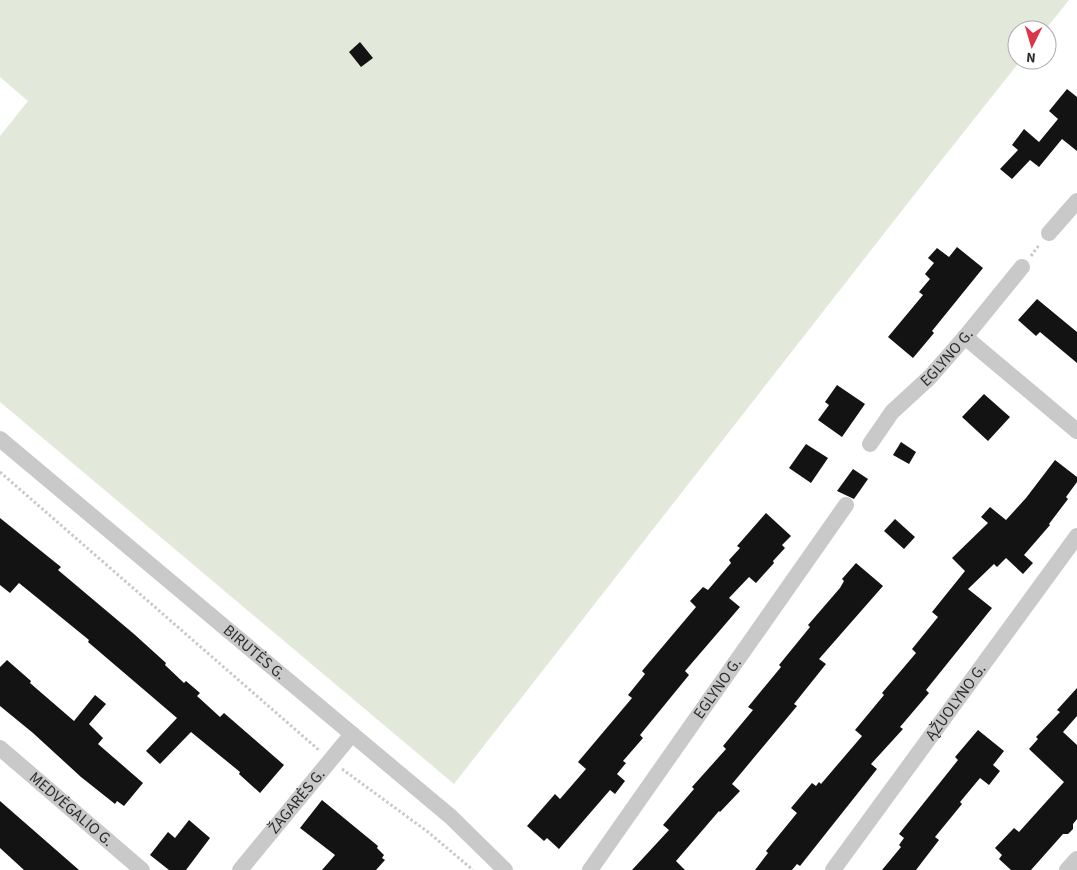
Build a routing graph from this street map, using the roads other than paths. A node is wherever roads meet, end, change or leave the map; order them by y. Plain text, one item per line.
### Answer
1 (1077, 201) edge
2 (1049, 233) road end
3 (1022, 267) road end
4 (965, 337) junction
5 (1077, 431) edge
6 (0, 439) edge
7 (870, 444) dead end
8 (846, 505) dead end
9 (1077, 536) edge
10 (352, 734) junction
11 (0, 748) edge
12 (1077, 859) edge
13 (142, 870) edge
14 (240, 870) edge
15 (505, 870) edge
16 (590, 870) edge
17 (833, 870) edge
18 (1067, 870) edge

1 - 2 street
3 - 4 street, EGLYNO G.
4 - 5 street
4 - 7 street, EGLYNO G.
6 - 10 street, BIRUTĖS G.
8 - 16 street, EGLYNO G.
9 - 17 street, ĄŽUOLYNO G.
10 - 14 street, ŽAGARĖS G.
10 - 15 street, BIRUTĖS G.
11 - 13 street, MEDVĖGALIO G.
12 - 18 street

